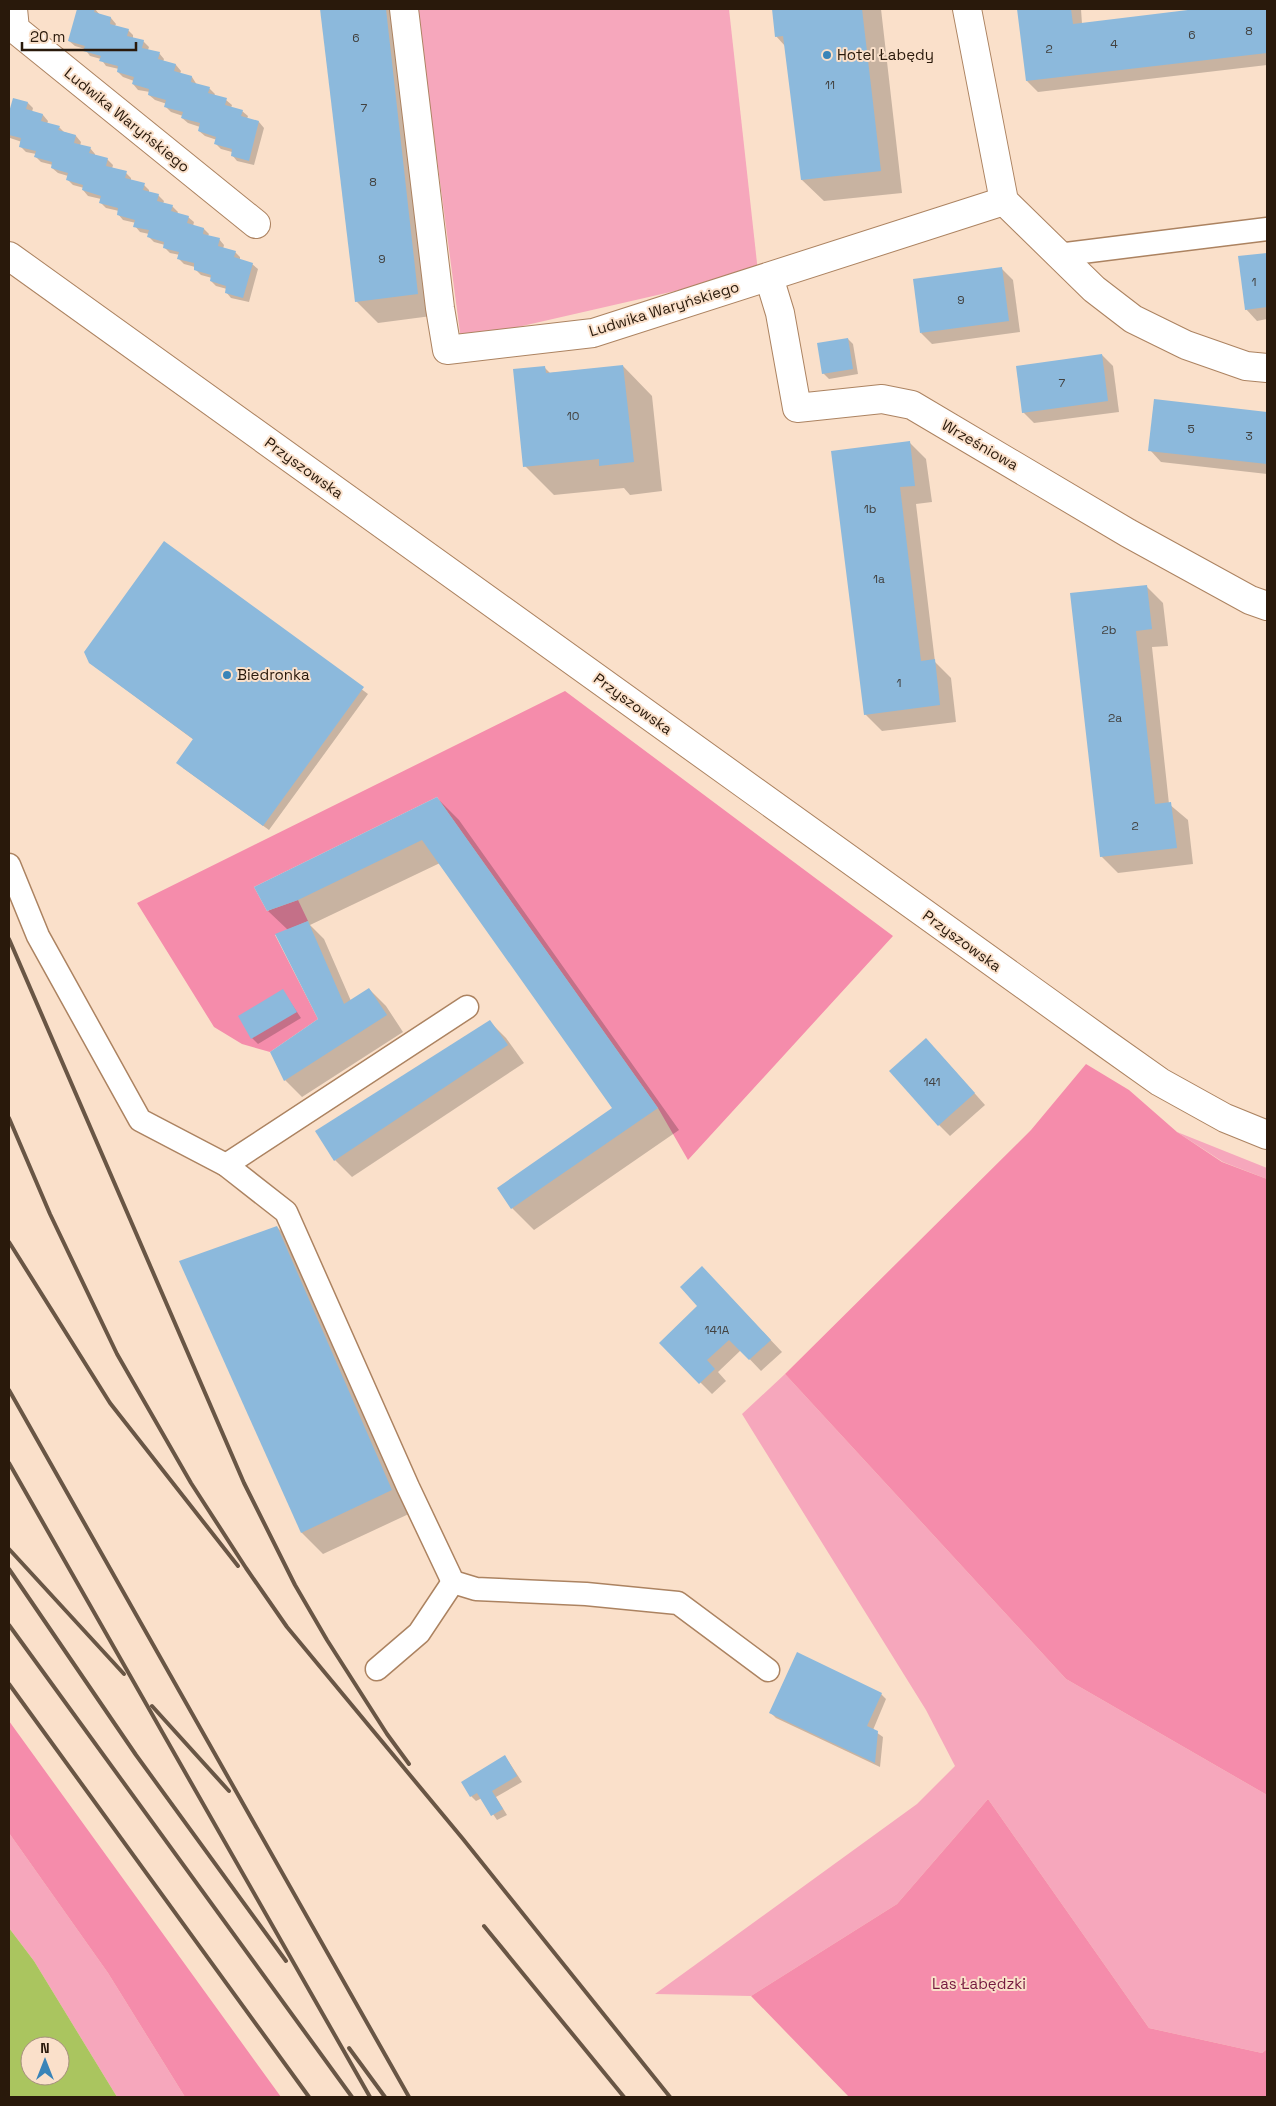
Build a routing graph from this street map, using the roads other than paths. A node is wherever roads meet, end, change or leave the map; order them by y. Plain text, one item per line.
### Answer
1 (13, 9) edge
2 (404, 9) edge
3 (967, 9) edge
4 (1004, 201) junction
5 (256, 224) dead end
6 (1267, 229) edge
7 (1058, 254) junction
8 (9, 256) edge
9 (769, 277) junction
10 (1267, 368) edge
11 (1267, 606) edge
12 (9, 865) edge
13 (467, 1007) dead end
14 (1267, 1136) edge
15 (226, 1165) junction
16 (453, 1582) junction
17 (377, 1669) dead end
18 (768, 1670) dead end

1 - 5 street, Ludwika Waryńskiego
2 - 9 street, Ludwika Waryńskiego
3 - 4 street
4 - 7 street
4 - 9 street, Ludwika Waryńskiego
6 - 7 lane
7 - 10 street
8 - 14 street, Przyszowska
9 - 11 street, Wrześniowa
12 - 15 lane
13 - 15 lane
15 - 16 lane
16 - 17 lane
16 - 18 lane

